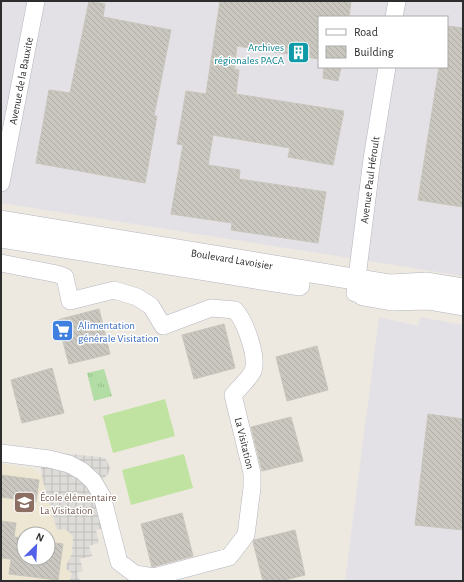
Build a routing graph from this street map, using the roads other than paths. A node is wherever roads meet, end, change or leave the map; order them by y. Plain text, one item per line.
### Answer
1 (36, 1) edge
2 (396, 1) edge
3 (394, 16) edge
4 (387, 68) edge
5 (1, 183) edge
6 (1, 221) edge
7 (1, 237) edge
8 (1, 263) edge
9 (356, 287) junction
10 (463, 289) edge
11 (463, 305) edge
12 (1, 453) edge

1 - 5 street, Avenue de la Bauxite
2 - 3 street
4 - 9 street, Avenue Paul Héroult
6 - 9 street, Boulevard Lavoisier
7 - 9 street, Boulevard Lavoisier
8 - 12 street, La Visitation
9 - 10 street, Boulevard Lavoisier
9 - 11 street, Boulevard Lavoisier

